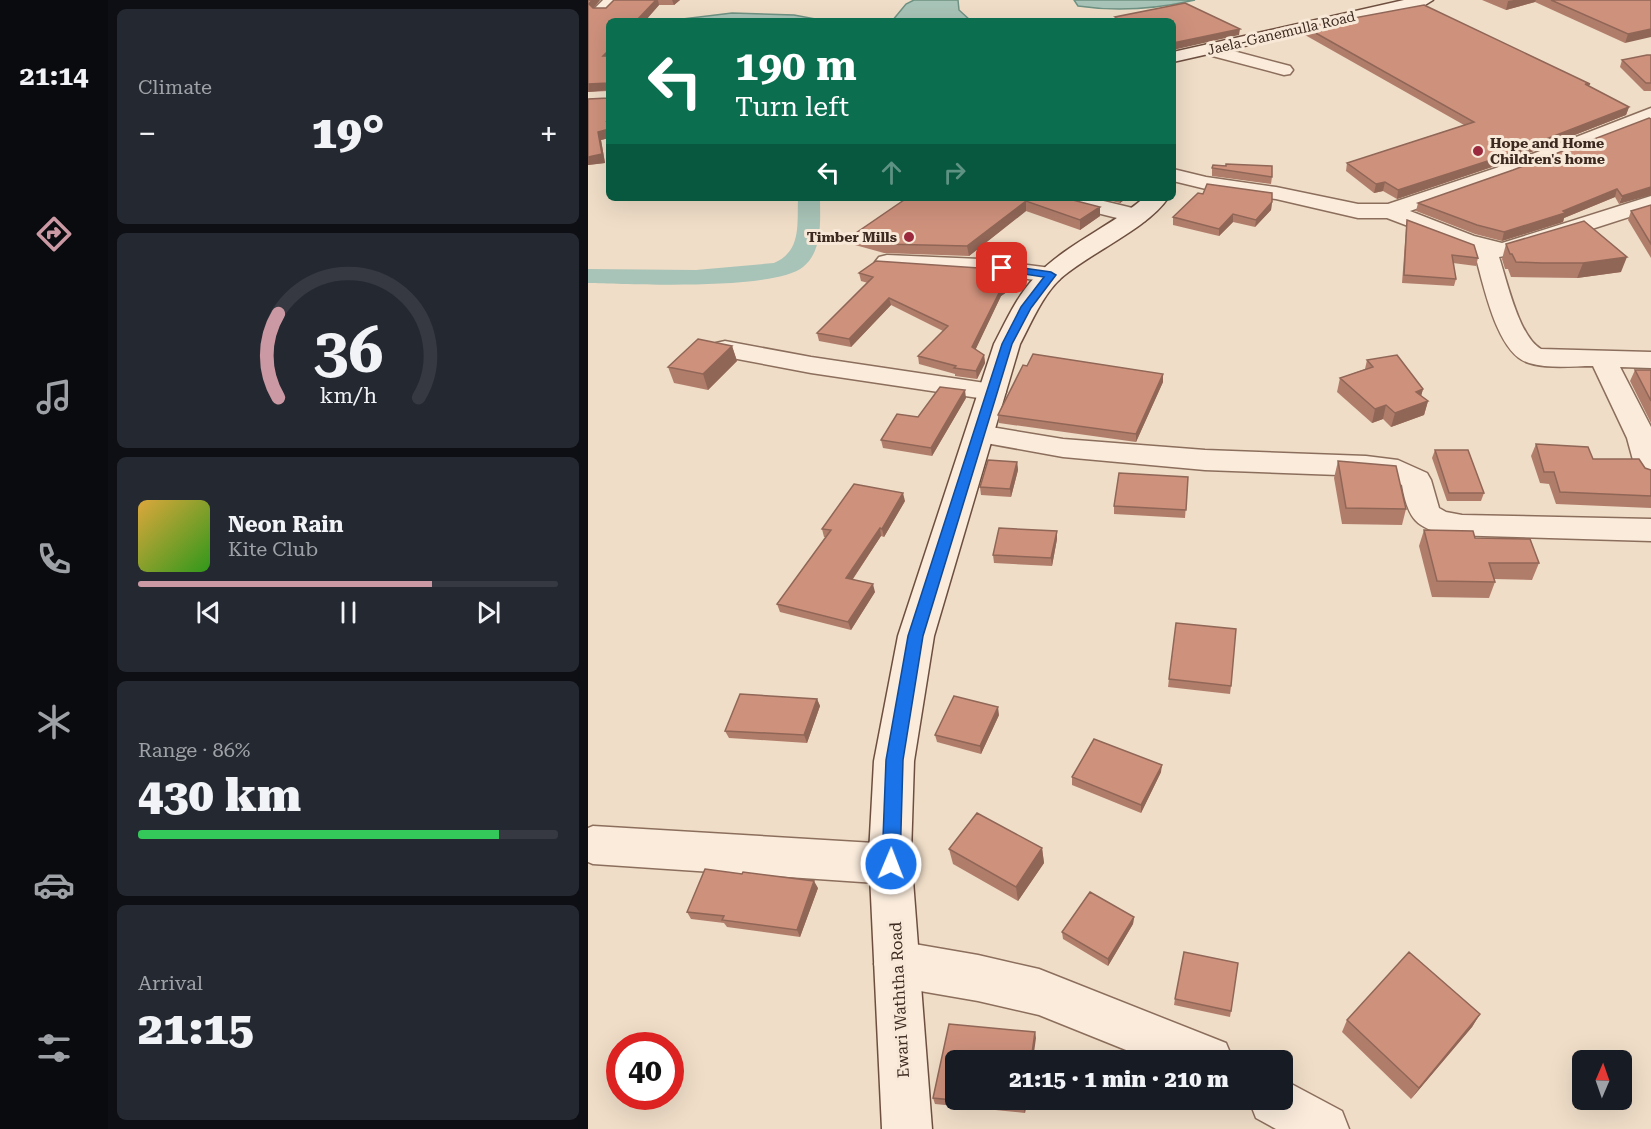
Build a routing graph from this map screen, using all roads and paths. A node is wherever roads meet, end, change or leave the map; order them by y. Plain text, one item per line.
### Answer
1 (1425, 0) edge
2 (1208, 49) junction
3 (1176, 56) edge
4 (1284, 70) dead end
5 (1651, 114) edge
6 (1176, 176) edge
7 (1092, 201) edge
8 (1651, 203) edge
9 (1147, 207) edge
10 (1390, 211) junction
11 (1484, 247) junction
12 (887, 262) edge
13 (1051, 275) junction
14 (725, 349) edge
15 (1603, 359) junction
16 (1651, 360) edge
17 (992, 392) junction
18 (979, 434) junction
19 (1651, 471) edge
20 (1651, 530) edge
21 (593, 845) dead end
22 (891, 864) junction
23 (897, 964) junction
24 (1184, 1050) edge
25 (1291, 1110) edge
26 (907, 1129) edge
27 (1324, 1129) edge

1 - 2 street, Jaela-Ganemulla Road
2 - 3 street, Jaela-Ganemulla Road
2 - 4 street
5 - 10 street
6 - 10 street
7 - 9 street
8 - 11 street
9 - 13 street, Ewari Waththa Road
10 - 11 street
11 - 15 street
12 - 13 street
13 - 17 street, Ewari Waththa Road
14 - 17 street
15 - 16 street
15 - 19 street
17 - 18 street, Ewari Waththa Road
18 - 20 street
18 - 22 street, Ewari Waththa Road
21 - 22 street
22 - 23 street, Ewari Waththa Road
23 - 24 street
23 - 26 street, Ewari Waththa Road
25 - 27 street

